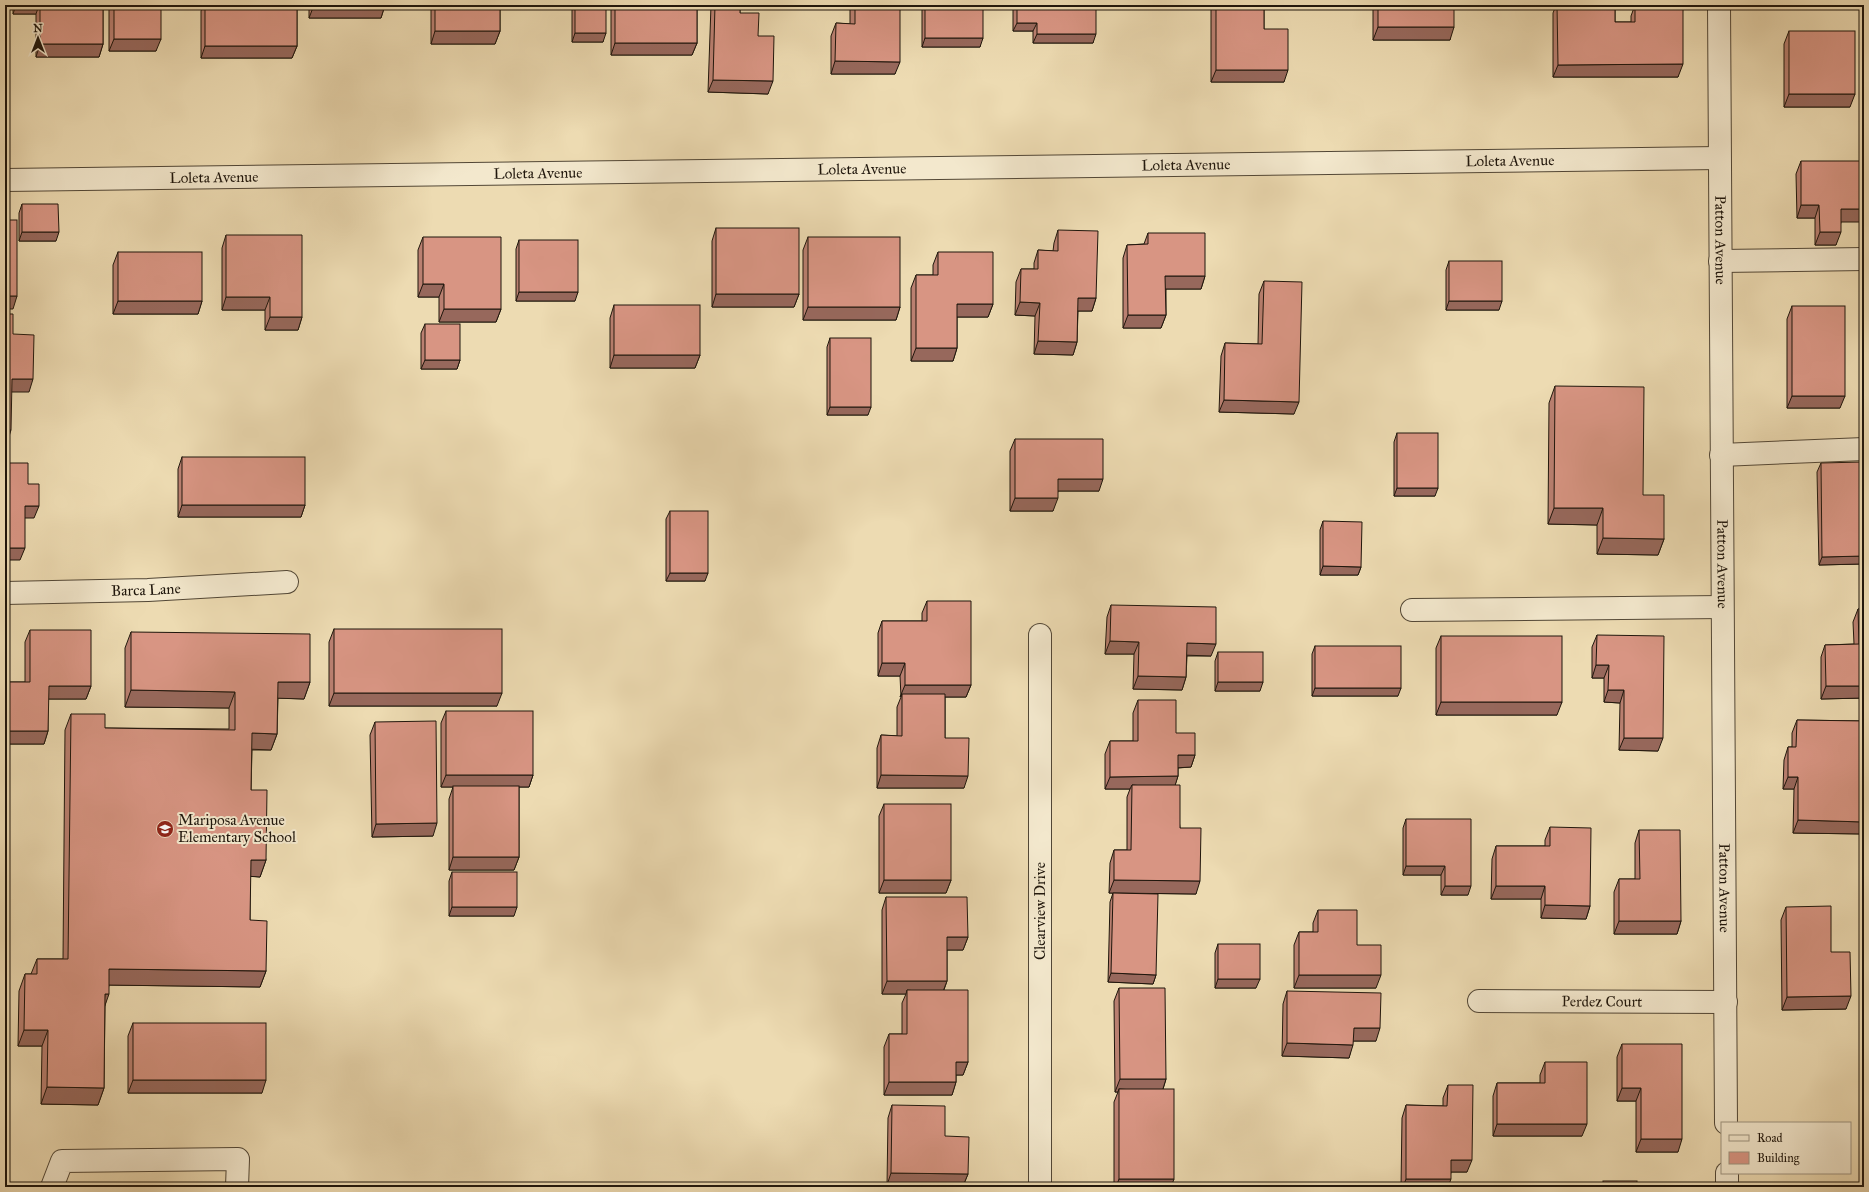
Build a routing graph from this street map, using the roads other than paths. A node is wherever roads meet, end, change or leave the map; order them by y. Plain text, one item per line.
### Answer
1 (1719, 5) edge
2 (1719, 158) junction
3 (5, 180) edge
4 (1864, 259) edge
5 (1720, 261) junction
6 (1864, 449) edge
7 (1721, 455) junction
8 (287, 582) dead end
9 (5, 593) edge
10 (1722, 607) junction
11 (1412, 610) dead end
12 (1040, 635) dead end
13 (1479, 1001) dead end
14 (1726, 1002) junction
15 (1726, 1122) edge
16 (1727, 1174) edge
17 (52, 1187) edge
18 (237, 1187) edge
19 (1040, 1187) edge
20 (1727, 1187) edge

1 - 2 street, Patton Avenue
2 - 3 street, Loleta Avenue
2 - 5 street, Patton Avenue
4 - 5 street
5 - 7 street, Patton Avenue
6 - 7 street
7 - 10 street, Patton Avenue
8 - 9 street, Barca Lane
10 - 11 street
10 - 14 street, Patton Avenue
12 - 19 street, Clearview Drive
13 - 14 street, Perdez Court
14 - 15 street, Patton Avenue
16 - 20 street
17 - 18 street

